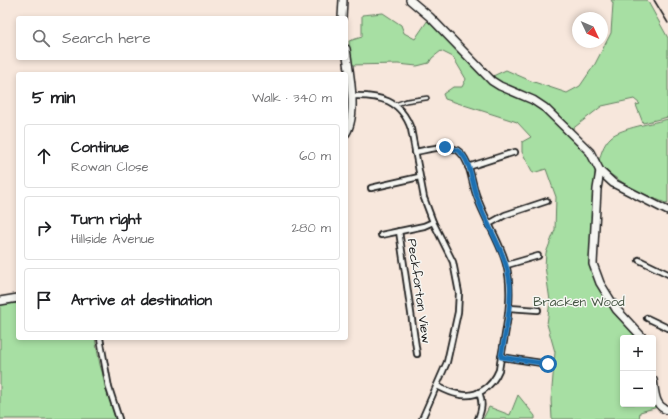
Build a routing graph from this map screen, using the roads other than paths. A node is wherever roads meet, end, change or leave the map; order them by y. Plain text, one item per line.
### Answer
1 (343, 0) edge
2 (410, 0) edge
3 (342, 16) edge
4 (347, 60) edge
5 (352, 96) junction
6 (427, 98) dead end
7 (394, 105) junction
8 (348, 129) edge
9 (415, 152) junction
10 (515, 152) dead end
11 (468, 167) junction
12 (600, 171) junction
13 (419, 177) junction
14 (371, 188) dead end
15 (539, 196) dead end
16 (668, 211) edge
17 (433, 222) junction
18 (488, 224) junction
19 (399, 231) junction
20 (380, 235) dead end
21 (538, 256) dead end
22 (639, 260) dead end
23 (507, 265) junction
24 (668, 274) edge
25 (16, 298) edge
26 (0, 301) edge
27 (509, 308) junction
28 (538, 310) dead end
29 (647, 318) dead end
30 (668, 328) edge
31 (640, 335) edge
32 (100, 340) edge
33 (417, 354) dead end
34 (501, 357) junction
35 (548, 364) dead end
36 (437, 386) junction
37 (479, 392) junction
38 (656, 400) edge
39 (668, 410) edge
40 (119, 419) edge
41 (422, 419) edge
42 (478, 419) edge

1 - 3 street
2 - 12 street
4 - 5 street
5 - 7 street
5 - 8 street
6 - 7 lane
7 - 9 street
9 - 11 street
9 - 13 street
10 - 11 street
11 - 18 street
12 - 16 street
12 - 31 street
13 - 14 street
13 - 17 street
15 - 18 street
17 - 19 street, Peckforton View
17 - 36 street
18 - 23 street
19 - 20 street, Peckforton View
19 - 33 street, Peckforton View
21 - 23 street
22 - 24 street
23 - 27 street
25 - 26 street
27 - 28 street
27 - 34 street
29 - 30 street
32 - 40 street
34 - 35 street
34 - 37 street
36 - 37 street
36 - 41 street
37 - 42 street
38 - 39 street

